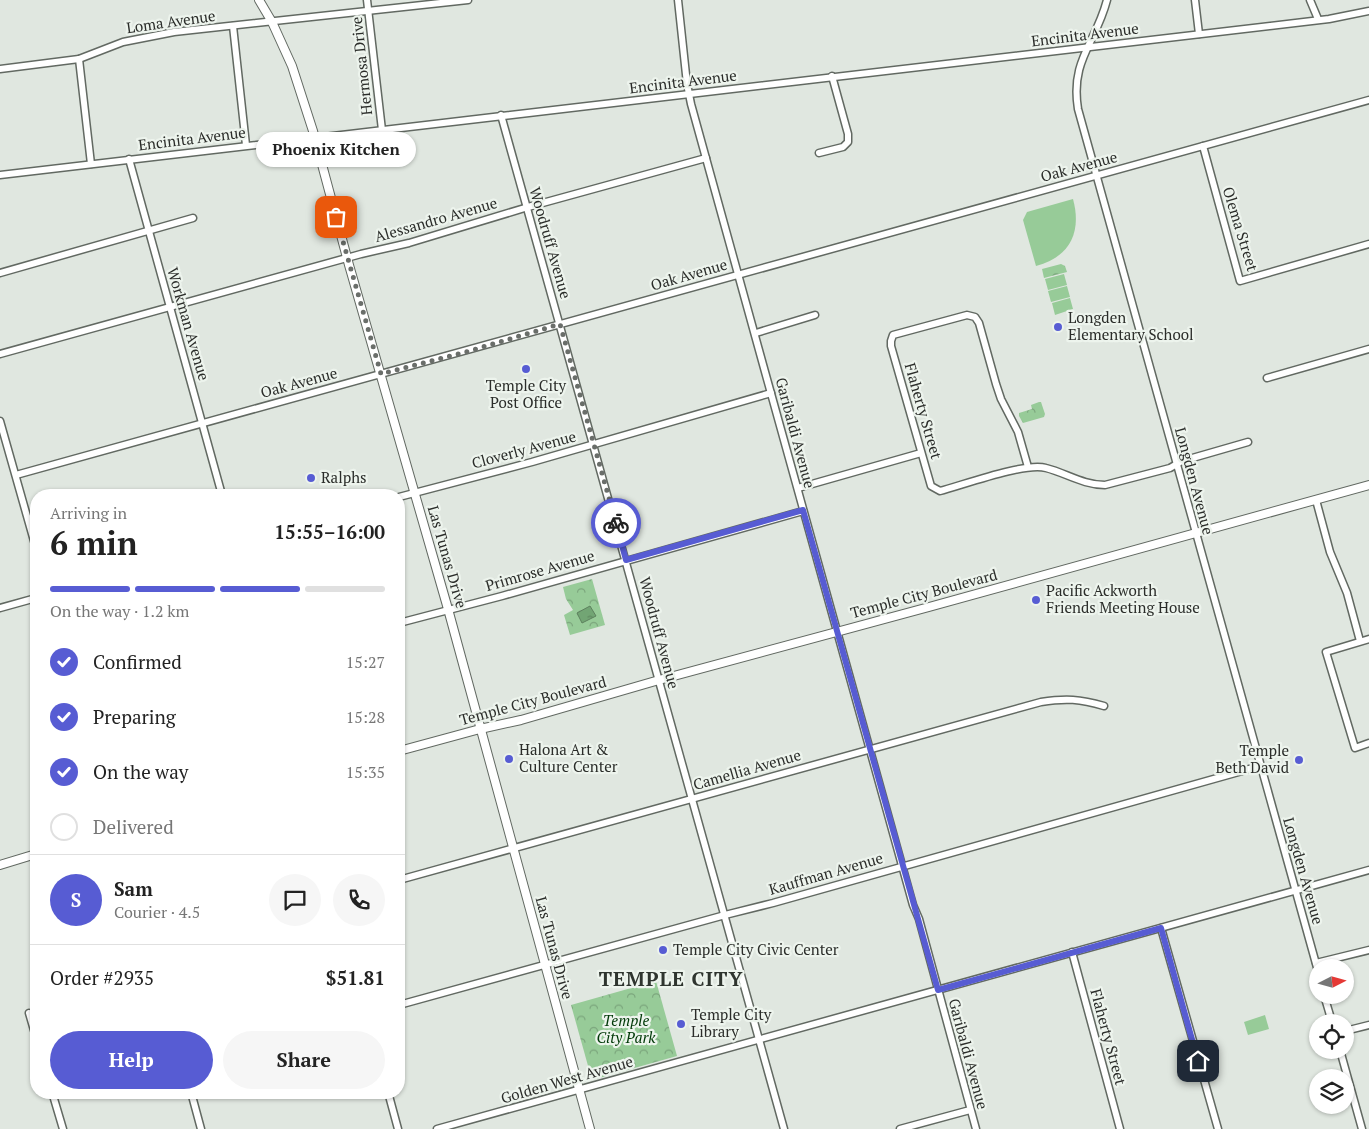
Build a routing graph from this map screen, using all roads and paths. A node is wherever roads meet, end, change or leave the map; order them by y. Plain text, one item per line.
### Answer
1 (258, 0) edge
2 (367, 0) edge
3 (468, 0) edge
4 (678, 0) edge
5 (1107, 0) edge
6 (1195, 0) edge
7 (1310, 0) edge
8 (368, 11) junction
9 (1369, 11) edge
10 (1318, 20) junction
11 (272, 22) junction
12 (233, 26) junction
13 (1199, 34) junction
14 (1087, 47) junction
15 (79, 59) junction
16 (0, 68) edge
17 (832, 76) junction
18 (689, 94) junction
19 (1369, 100) edge
20 (501, 115) junction
21 (382, 130) junction
22 (315, 138) junction
23 (246, 146) junction
24 (1203, 146) junction
25 (819, 153) dead end
26 (706, 158) junction
27 (129, 159) junction
28 (91, 164) junction
29 (0, 175) edge
30 (1096, 175) junction
31 (528, 207) junction
32 (193, 218) dead end
33 (149, 231) junction
34 (1369, 244) edge
35 (347, 258) junction
36 (0, 273) edge
37 (739, 274) junction
38 (170, 306) junction
39 (815, 315) dead end
40 (560, 324) junction
41 (756, 333) junction
42 (1369, 349) edge
43 (0, 354) edge
44 (381, 374) junction
45 (1267, 378) dead end
46 (771, 393) junction
47 (0, 421) edge
48 (202, 423) junction
49 (3, 441) edge
50 (1248, 442) dead end
51 (593, 443) junction
52 (921, 453) junction
53 (1176, 464) junction
54 (1028, 467) junction
55 (16, 476) junction
56 (1369, 485) edge
57 (798, 488) junction
58 (220, 489) edge
59 (415, 493) junction
60 (405, 496) edge
61 (1316, 500) junction
62 (803, 510) junction
63 (30, 526) edge
64 (1195, 534) junction
65 (626, 560) junction
66 (30, 600) edge
67 (0, 608) edge
68 (448, 609) junction
69 (405, 621) edge
70 (838, 632) junction
71 (1369, 639) edge
72 (1360, 641) junction
73 (659, 680) junction
74 (1104, 706) dead end
75 (480, 729) junction
76 (1369, 743) edge
77 (405, 749) edge
78 (870, 749) junction
79 (1260, 766) junction
80 (691, 798) junction
81 (513, 848) junction
82 (30, 856) edge
83 (0, 865) edge
84 (902, 865) junction
85 (1369, 870) edge
86 (405, 878) edge
87 (1295, 891) junction
88 (725, 914) junction
89 (1161, 928) junction
90 (1369, 950) edge
91 (1072, 952) junction
92 (1315, 959) edge
93 (1332, 959) edge
94 (545, 965) junction
95 (938, 990) junction
96 (405, 1003) edge
97 (29, 1013) dead end
98 (30, 1016) edge
99 (1369, 1025) edge
100 (1354, 1029) edge
101 (759, 1040) junction
102 (1342, 1059) edge
103 (580, 1089) junction
104 (54, 1099) edge
105 (193, 1099) edge
106 (390, 1099) edge
107 (970, 1110) junction
108 (63, 1129) edge
109 (201, 1129) edge
110 (398, 1129) edge
111 (436, 1129) edge
112 (590, 1129) edge
113 (784, 1129) edge
114 (900, 1129) edge
115 (976, 1129) edge
116 (1120, 1129) edge
117 (1218, 1129) edge
118 (1362, 1129) edge

1 - 11 main road, Las Tunas Drive
2 - 8 street, Hermosa Drive
3 - 8 street, Loma Avenue
4 - 18 street, Garibaldi Avenue
5 - 14 street, Longden Avenue
6 - 13 street
7 - 10 street
8 - 11 street, Loma Avenue
8 - 21 street, Hermosa Drive
9 - 10 street, Encinita Avenue
10 - 13 street, Encinita Avenue
11 - 12 street, Loma Avenue
11 - 22 main road, Las Tunas Drive
12 - 15 street, Loma Avenue
12 - 23 street
13 - 14 street, Encinita Avenue
14 - 17 street, Encinita Avenue
14 - 30 street, Longden Avenue
15 - 16 street, Loma Avenue
15 - 28 street
17 - 18 street, Encinita Avenue
17 - 25 street
18 - 20 street, Encinita Avenue
18 - 26 street, Garibaldi Avenue
19 - 24 street, Oak Avenue
20 - 21 street, Encinita Avenue
20 - 31 street, Woodruff Avenue
21 - 22 street, Encinita Avenue
22 - 23 street, Encinita Avenue
22 - 35 main road, Las Tunas Drive
23 - 27 street, Encinita Avenue
24 - 30 street, Oak Avenue
24 - 34 street, Olema Street
26 - 31 street, Alessandro Avenue
26 - 37 street, Garibaldi Avenue
27 - 28 street, Encinita Avenue
27 - 33 street, Workman Avenue
28 - 29 street, Encinita Avenue
30 - 37 street, Oak Avenue
30 - 53 street, Longden Avenue
31 - 35 street, Alessandro Avenue
31 - 40 street, Woodruff Avenue
32 - 33 street
33 - 36 street
33 - 38 street, Workman Avenue
35 - 38 street, Alessandro Avenue
35 - 44 main road, Las Tunas Drive
37 - 40 street, Oak Avenue
37 - 41 street, Garibaldi Avenue
38 - 43 street, Alessandro Avenue
38 - 48 street, Workman Avenue
39 - 41 street
40 - 44 street, Oak Avenue
40 - 51 street, Woodruff Avenue
41 - 46 street, Garibaldi Avenue
42 - 45 street
44 - 48 street, Oak Avenue
44 - 59 main road, Las Tunas Drive
46 - 51 street, Cloverly Avenue
46 - 57 street, Garibaldi Avenue
47 - 49 street
48 - 55 street, Oak Avenue
48 - 58 street, Workman Avenue
49 - 55 street
50 - 53 street
51 - 59 street, Cloverly Avenue
51 - 65 street, Woodruff Avenue
52 - 54 street, Flaherty Street
52 - 54 street, Flaherty Street
52 - 57 street
53 - 54 street
53 - 64 street, Longden Avenue
55 - 63 street
56 - 61 main road, Temple City Boulevard
57 - 62 street, Garibaldi Avenue
59 - 60 street, Cloverly Avenue
59 - 68 main road, Las Tunas Drive
61 - 64 main road, Temple City Boulevard
61 - 72 street
62 - 65 street, Primrose Avenue
62 - 70 street, Garibaldi Avenue
64 - 70 main road, Temple City Boulevard
64 - 79 street, Longden Avenue
65 - 68 street, Primrose Avenue
65 - 73 street, Woodruff Avenue
66 - 67 street
68 - 69 street, Primrose Avenue
68 - 75 main road, Las Tunas Drive
70 - 73 main road, Temple City Boulevard
70 - 78 street, Garibaldi Avenue
71 - 72 street
72 - 76 street
73 - 75 main road, Temple City Boulevard
73 - 80 street, Woodruff Avenue
74 - 78 street, Camellia Avenue
75 - 77 main road, Temple City Boulevard
75 - 81 main road, Las Tunas Drive
78 - 80 street, Camellia Avenue
78 - 84 street, Garibaldi Avenue
79 - 84 street, Kauffman Avenue
79 - 87 street, Longden Avenue
80 - 81 street, Camellia Avenue
80 - 88 street, Woodruff Avenue
81 - 86 street, Camellia Avenue
81 - 94 main road, Las Tunas Drive
82 - 83 main road
84 - 88 street, Kauffman Avenue
84 - 95 street, Garibaldi Avenue
85 - 87 street, Golden West Avenue
87 - 89 street, Golden West Avenue
87 - 92 street, Longden Avenue
88 - 94 street, Kauffman Avenue
88 - 101 street, Woodruff Avenue
89 - 91 street, Golden West Avenue
89 - 117 street
90 - 93 street
91 - 95 street, Golden West Avenue
91 - 116 street, Flaherty Street
94 - 96 street, Kauffman Avenue
94 - 103 main road, Las Tunas Drive
95 - 101 street, Golden West Avenue
95 - 107 street, Garibaldi Avenue
97 - 98 street
99 - 100 street
101 - 103 street, Golden West Avenue
101 - 113 street, Woodruff Avenue
102 - 118 street
103 - 111 street, Golden West Avenue
103 - 112 main road, Las Tunas Drive
104 - 108 street
105 - 109 street
106 - 110 street
107 - 114 street
107 - 115 street, Garibaldi Avenue

